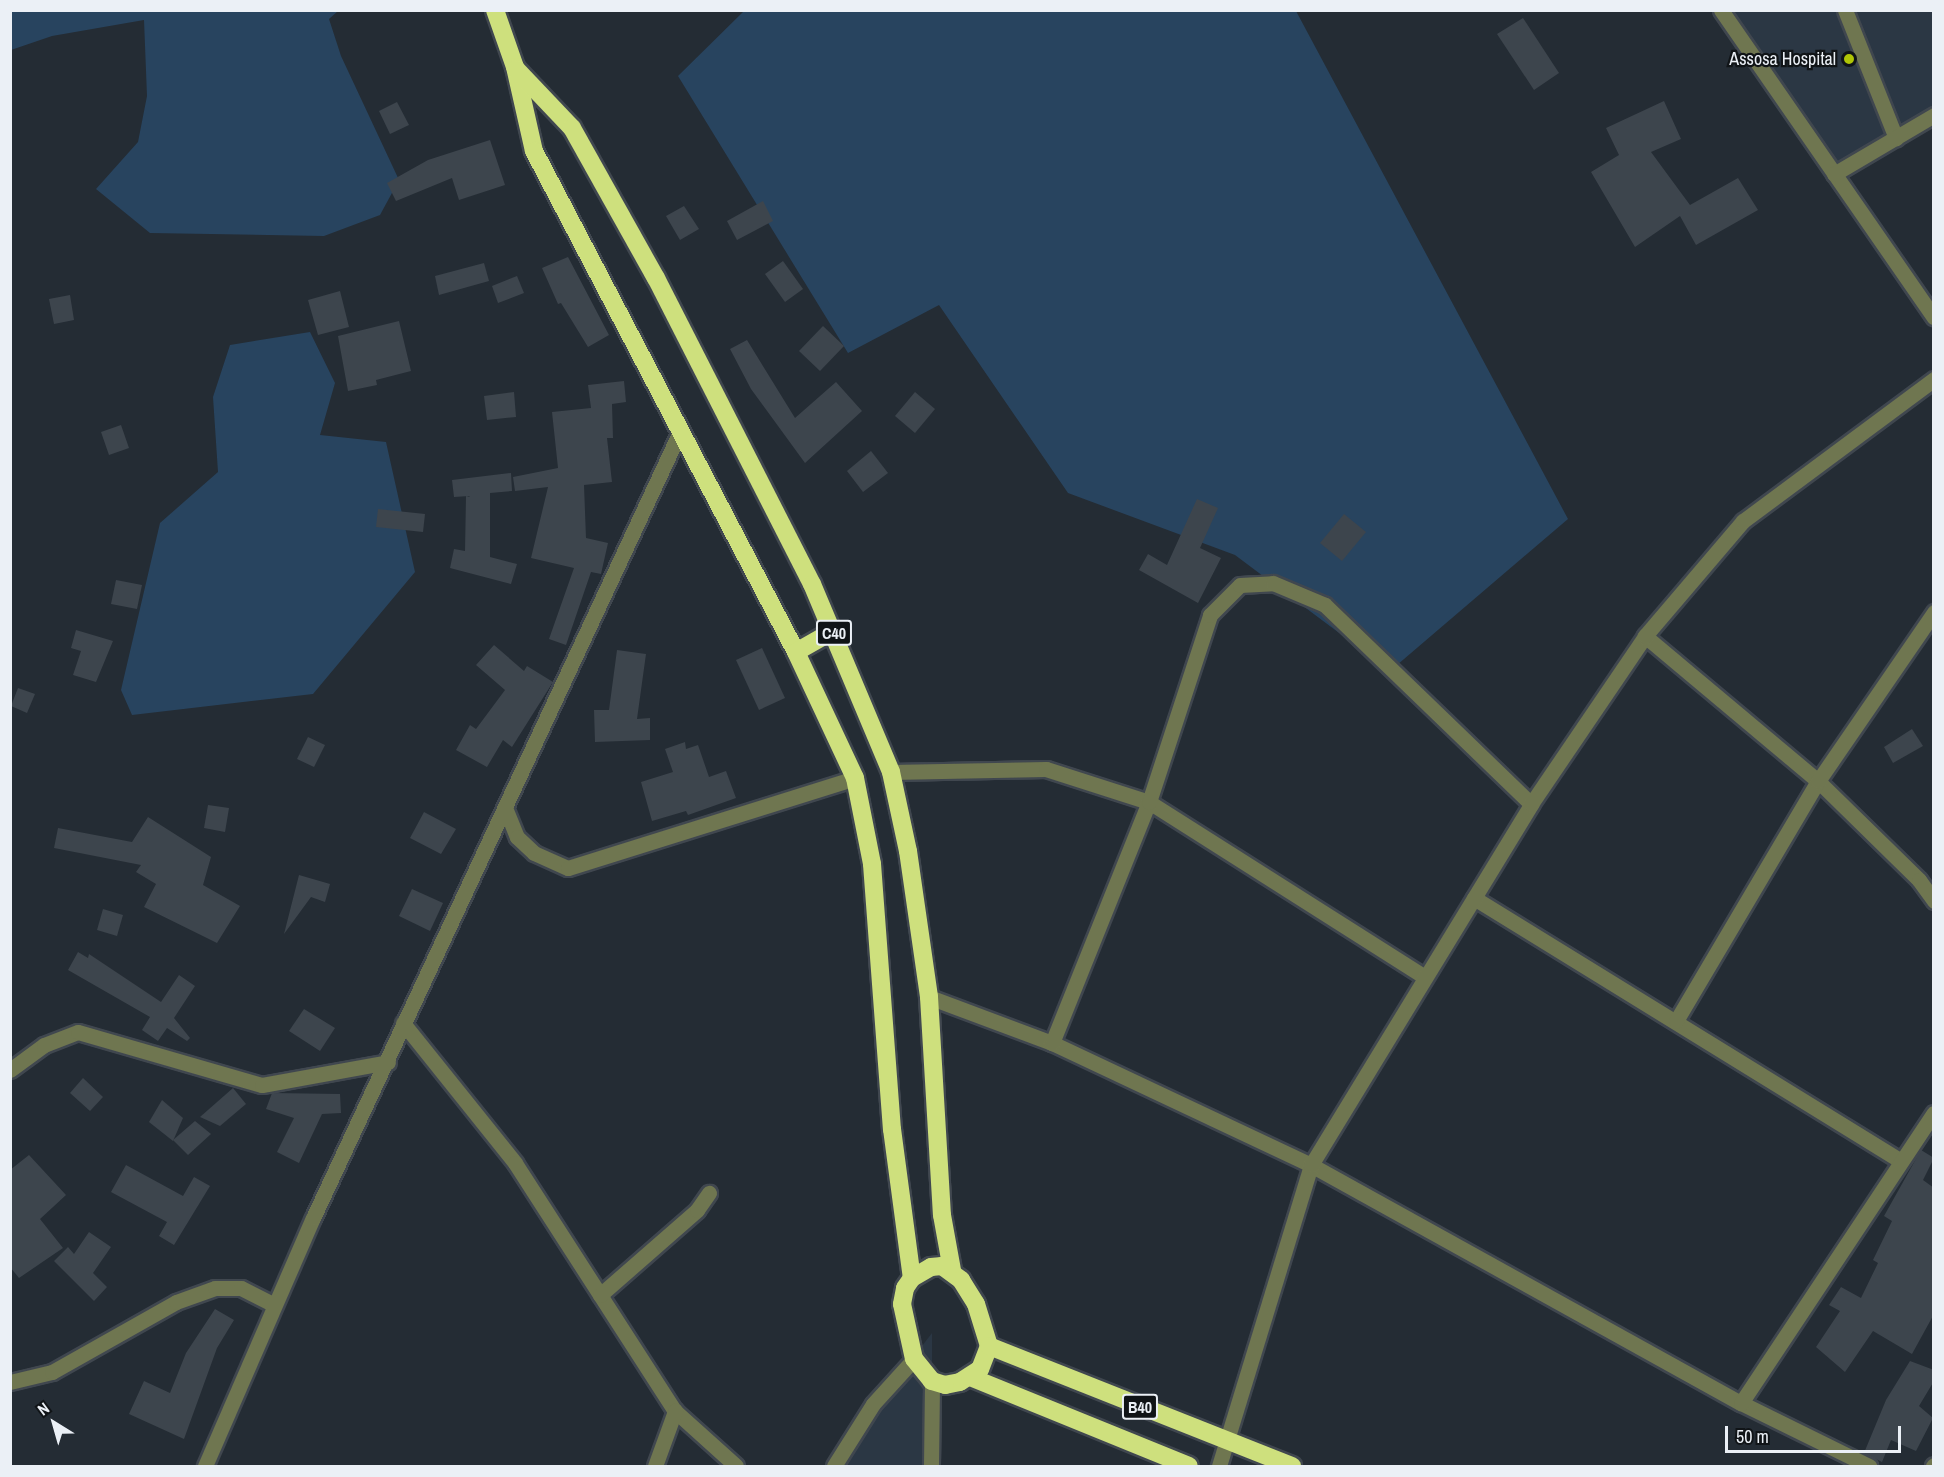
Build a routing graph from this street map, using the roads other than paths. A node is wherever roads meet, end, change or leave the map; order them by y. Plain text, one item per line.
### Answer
1 (495, 10) edge
2 (1721, 10) edge
3 (1845, 10) edge
4 (515, 67) junction
5 (1934, 115) edge
6 (1896, 138) junction
7 (1834, 174) junction
8 (1934, 318) edge
9 (1934, 380) edge
10 (679, 434) junction
11 (1934, 612) edge
12 (833, 631) junction
13 (1645, 636) junction
14 (796, 652) junction
15 (891, 772) junction
16 (855, 778) junction
17 (1818, 781) junction
18 (1149, 802) junction
19 (1531, 804) junction
20 (506, 810) junction
21 (1474, 898) junction
22 (1934, 901) edge
23 (1423, 976) junction
24 (929, 997) junction
25 (1676, 1021) junction
26 (403, 1023) junction
27 (1052, 1043) junction
28 (388, 1062) junction
29 (10, 1070) edge
30 (1934, 1113) edge
31 (1901, 1161) junction
32 (1311, 1165) junction
33 (709, 1192) dead end
34 (952, 1270) junction
35 (912, 1278) junction
36 (600, 1295) junction
37 (274, 1305) junction
38 (989, 1346) junction
39 (914, 1359) junction
40 (970, 1377) junction
41 (932, 1381) junction
42 (10, 1382) edge
43 (1741, 1403) junction
44 (675, 1411) junction
45 (1227, 1442) junction
46 (205, 1467) edge
47 (655, 1467) edge
48 (736, 1467) edge
49 (834, 1467) edge
50 (931, 1467) edge
51 (1189, 1467) edge
52 (1219, 1467) edge
53 (1292, 1467) edge
54 (1869, 1467) edge

1 - 4 highway, C40
2 - 7 street
3 - 6 street
4 - 10 highway, C40
4 - 12 highway, C40
5 - 6 street
6 - 7 street
7 - 8 street
9 - 13 street
10 - 14 highway, C40
10 - 20 street
11 - 17 street
12 - 14 highway
12 - 15 highway, C40
13 - 17 street
13 - 19 street
14 - 16 highway, C40
15 - 18 street
15 - 24 highway, C40
16 - 20 street
16 - 35 highway, C40
17 - 22 street
17 - 25 street
18 - 19 street
18 - 23 street
18 - 27 street
19 - 21 street
20 - 26 street
21 - 23 street
21 - 25 street
23 - 32 street
24 - 27 street
24 - 34 highway, C40
25 - 31 street
26 - 28 street
26 - 36 street
27 - 32 street
28 - 29 street
28 - 37 street
30 - 31 street
31 - 43 street
32 - 43 street
32 - 45 street
33 - 36 street
34 - 35 highway
34 - 38 highway
35 - 39 highway
36 - 44 street
37 - 42 street
37 - 46 street
38 - 40 highway
38 - 45 highway, B40
39 - 41 highway
39 - 49 street
40 - 41 highway
40 - 51 highway, B40
41 - 50 street
43 - 54 street
44 - 47 street
44 - 48 street
45 - 52 street
45 - 53 highway, B40

